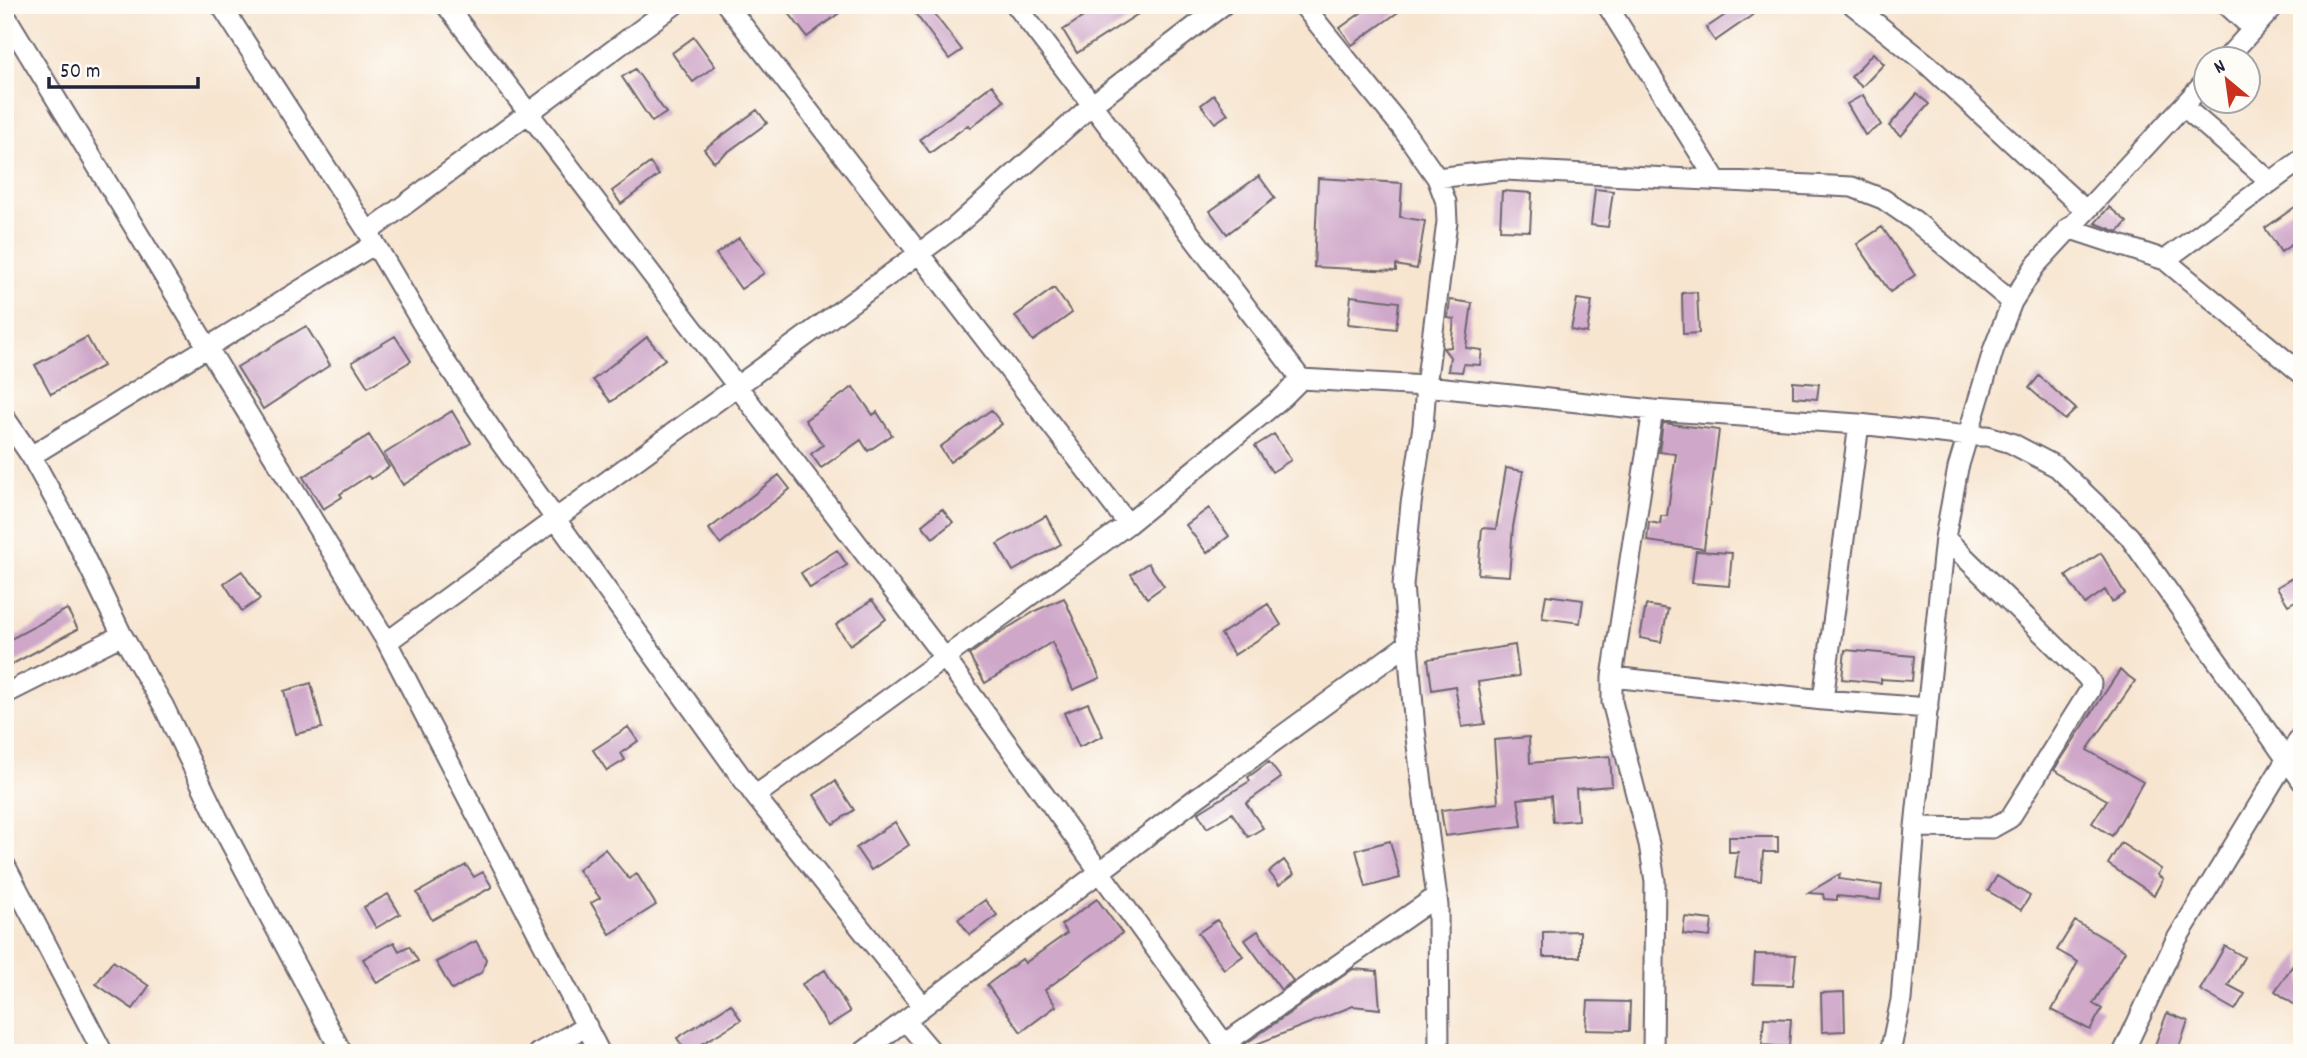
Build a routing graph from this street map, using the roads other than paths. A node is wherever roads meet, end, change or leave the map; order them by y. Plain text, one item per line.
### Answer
1 (221, 5) edge
2 (446, 5) edge
3 (674, 5) edge
4 (727, 5) edge
5 (1016, 5) edge
6 (1223, 5) edge
7 (1303, 5) edge
8 (1607, 5) edge
9 (1853, 5) edge
10 (2227, 5) edge
11 (2275, 5) edge
12 (5, 15) edge
13 (2253, 29) junction
14 (2238, 46) edge
15 (2192, 97) edge
16 (1093, 104) junction
17 (2183, 107) junction
18 (528, 114) junction
19 (2302, 159) edge
20 (1437, 178) junction
21 (1716, 178) junction
22 (2271, 181) junction
23 (2085, 210) junction
24 (2068, 228) junction
25 (371, 238) junction
26 (919, 254) junction
27 (2165, 260) junction
28 (2012, 302) junction
29 (207, 347) junction
30 (2302, 374) edge
31 (1301, 379) junction
32 (738, 386) junction
33 (1426, 386) junction
34 (1653, 410) junction
35 (5, 418) edge
36 (1858, 424) junction
37 (1968, 436) junction
38 (31, 456) junction
39 (555, 519) junction
40 (1128, 524) junction
41 (1945, 538) junction
42 (122, 635) junction
43 (387, 642) junction
44 (1408, 644) junction
45 (944, 658) junction
46 (1612, 677) junction
47 (5, 694) edge
48 (1823, 700) junction
49 (1928, 708) junction
50 (2302, 734) edge
51 (2286, 761) junction
52 (2302, 781) edge
53 (755, 796) junction
54 (1915, 827) junction
55 (5, 865) edge
56 (1099, 871) junction
57 (1437, 896) junction
58 (923, 1006) junction
59 (905, 1020) junction
60 (587, 1026) junction
61 (1228, 1048) edge
62 (103, 1053) edge
63 (342, 1053) edge
64 (538, 1053) edge
65 (600, 1053) edge
66 (862, 1053) edge
67 (933, 1053) edge
68 (1439, 1053) edge
69 (1653, 1053) edge
70 (1890, 1053) edge
71 (2123, 1053) edge

1 - 25 street
2 - 18 street
3 - 18 street
4 - 26 street
5 - 16 street
6 - 16 street
7 - 20 street
8 - 21 street
9 - 23 street
10 - 13 street
11 - 13 street
12 - 29 street
13 - 14 street
15 - 17 street
16 - 26 street
16 - 31 street
17 - 22 street
17 - 23 street
18 - 25 street
18 - 32 street
19 - 22 street
20 - 21 street
20 - 33 street
21 - 28 street
22 - 27 street
23 - 24 street
24 - 27 street
24 - 28 street
25 - 29 street
25 - 39 street
26 - 32 street
26 - 40 street
27 - 30 street
28 - 37 street
29 - 38 street
29 - 43 street
31 - 33 street
31 - 40 street
32 - 39 street
32 - 45 street
33 - 34 street
33 - 44 street
34 - 36 street
34 - 46 street
35 - 38 street
36 - 37 street
36 - 48 street
37 - 41 street
37 - 51 street
38 - 42 street
39 - 43 street
39 - 53 street
40 - 45 street
41 - 49 street
41 - 54 street
42 - 47 street
42 - 63 street
43 - 60 street
44 - 56 street
44 - 57 street
45 - 53 street
45 - 56 street
46 - 48 street
46 - 69 street
48 - 49 street
49 - 54 street
50 - 51 street
51 - 52 street
51 - 71 street
53 - 58 street
54 - 70 street
55 - 62 street
56 - 58 street
56 - 61 street
57 - 61 street
57 - 68 street
58 - 59 street
59 - 66 street
59 - 67 street
60 - 64 street
60 - 65 street

